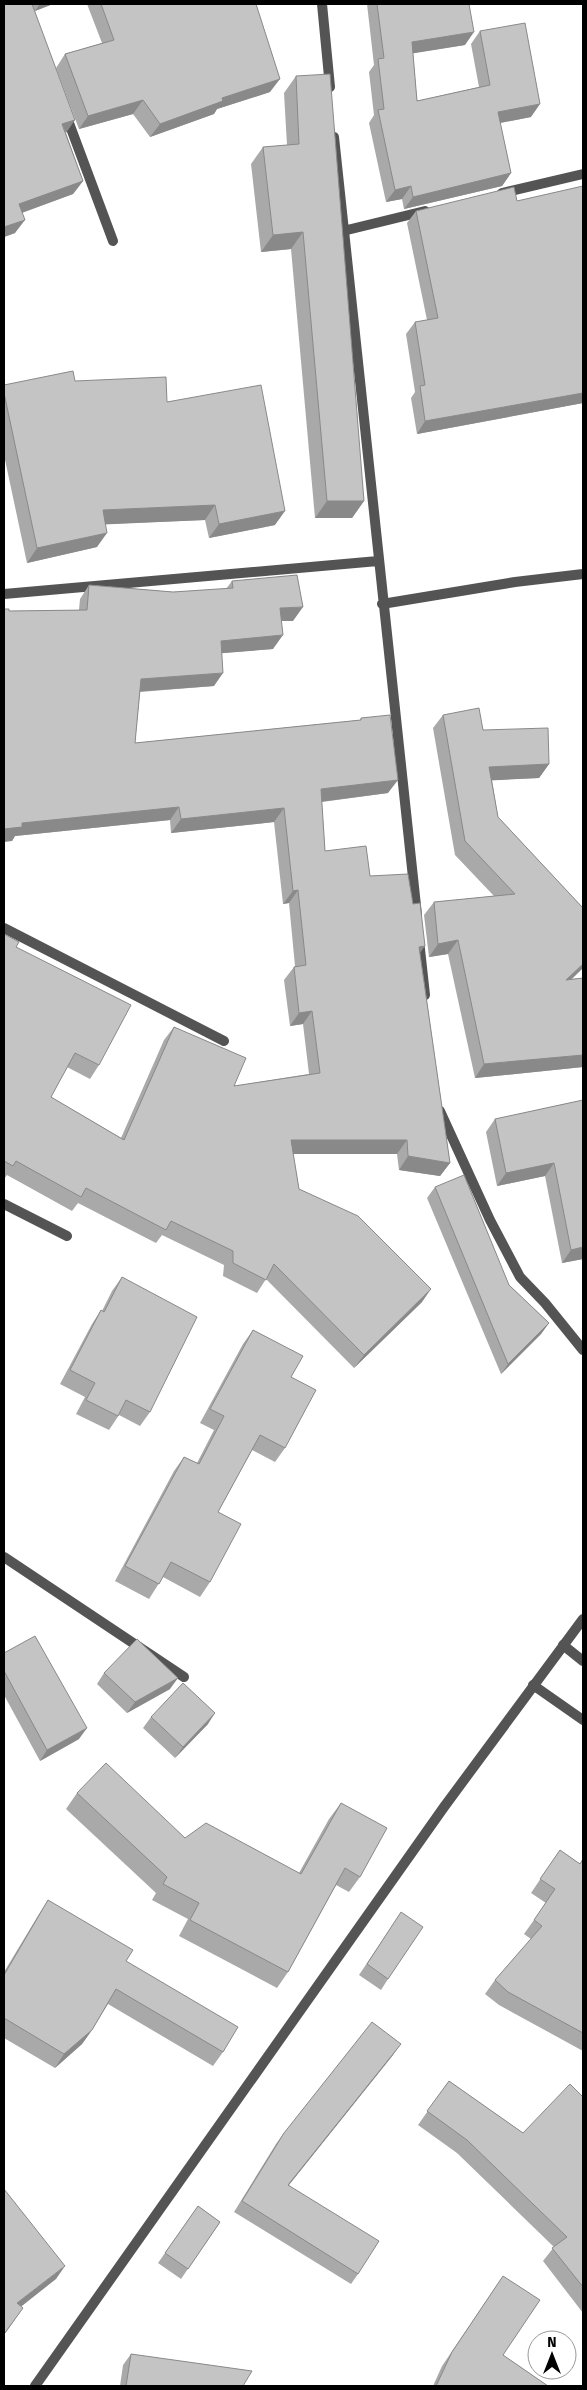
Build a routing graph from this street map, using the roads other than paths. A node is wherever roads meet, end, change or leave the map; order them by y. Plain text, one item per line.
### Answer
1 (322, 4) edge
2 (331, 102) edge
3 (62, 104) edge
4 (333, 122) edge
5 (583, 174) edge
6 (487, 196) edge
7 (439, 208) edge
8 (343, 231) junction
9 (113, 241) dead end
10 (378, 561) junction
11 (583, 574) edge
12 (4, 594) edge
13 (382, 604) junction
14 (4, 928) edge
15 (427, 1006) edge
16 (224, 1041) dead end
17 (437, 1099) edge
18 (4, 1204) edge
19 (66, 1236) dead end
20 (583, 1350) edge
21 (4, 1557) edge
22 (583, 1619) edge
23 (563, 1645) junction
24 (583, 1661) edge
25 (184, 1677) dead end
26 (533, 1685) junction
27 (583, 1720) edge
28 (35, 2386) edge

1 - 2 street
3 - 9 street
4 - 8 street
5 - 6 street
7 - 8 street
8 - 10 street
10 - 12 street
10 - 13 street
11 - 13 street
13 - 15 street
14 - 16 street
17 - 20 street
18 - 19 street
21 - 25 street
22 - 23 street
23 - 24 street
23 - 26 street
26 - 27 street
26 - 28 street

